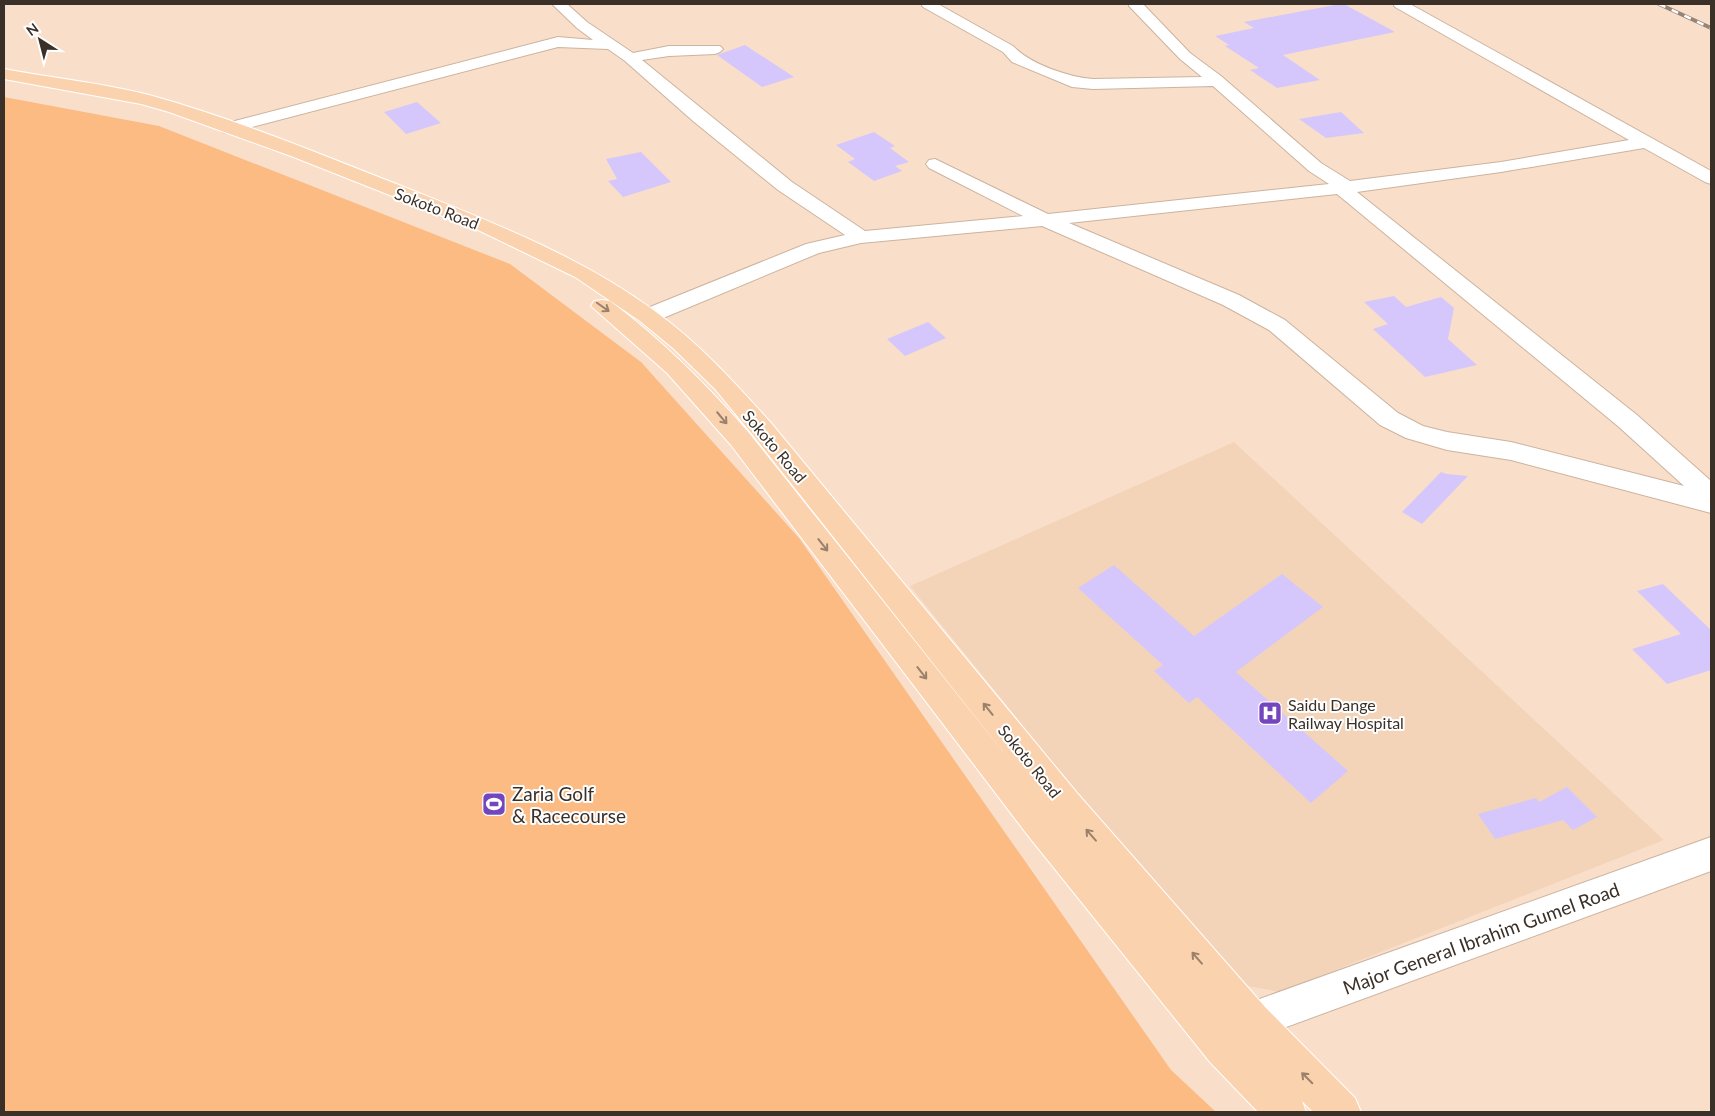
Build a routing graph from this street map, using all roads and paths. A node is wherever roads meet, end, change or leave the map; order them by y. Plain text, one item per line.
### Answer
1 (559, 4) edge
2 (928, 4) edge
3 (1136, 4) edge
4 (1400, 4) edge
5 (582, 26) junction
6 (558, 42) junction
7 (609, 45) junction
8 (715, 49) dead end
9 (630, 58) junction
10 (4, 74) edge
11 (1217, 81) junction
12 (4, 84) edge
13 (229, 128) junction
14 (1646, 142) junction
15 (934, 164) dead end
16 (1315, 166) junction
17 (1711, 178) edge
18 (1344, 187) junction
19 (1310, 191) junction
20 (1047, 221) junction
21 (861, 237) junction
22 (648, 316) junction
23 (1711, 496) edge
24 (1711, 504) edge
25 (1711, 854) edge
26 (1251, 1021) junction
27 (1286, 1112) edge
28 (1341, 1112) edge

1 - 5 street
2 - 11 street
3 - 11 street
4 - 14 street
5 - 6 street
5 - 7 street
6 - 7 street
6 - 13 street
7 - 9 street
8 - 9 street
9 - 21 street
10 - 13 main road, Sokoto Road
11 - 16 street
12 -> 27 main road, Sokoto Road
13 - 22 main road, Sokoto Road
14 - 17 street
14 - 18 street
15 - 20 street
16 - 18 street
16 - 19 street
18 - 19 street
18 - 23 street
19 - 20 street
20 - 21 street
20 - 24 street
21 - 22 street
26 -> 22 main road, Sokoto Road
25 - 26 street, Major General Ibrahim Gumel Road
28 -> 26 main road, Sokoto Road

